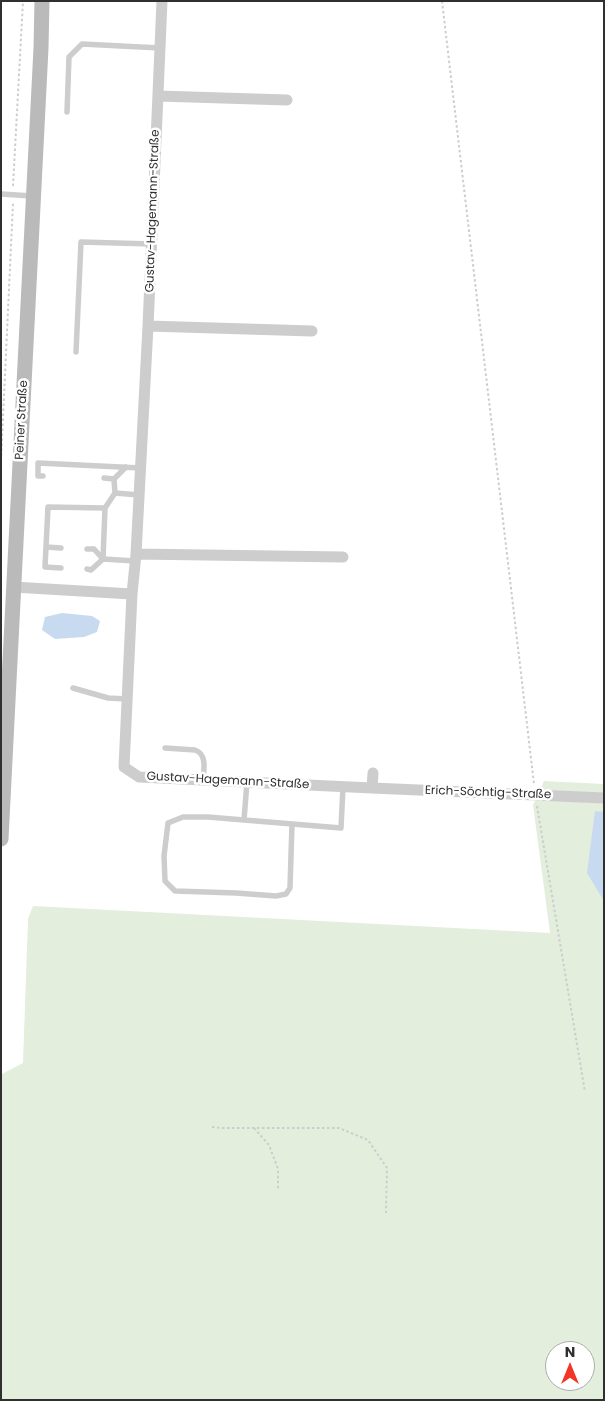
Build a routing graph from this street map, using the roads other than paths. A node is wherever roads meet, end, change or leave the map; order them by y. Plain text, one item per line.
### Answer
1 (42, 1) edge
2 (162, 1) edge
3 (160, 48) junction
4 (158, 96) junction
5 (287, 100) dead end
6 (67, 112) dead end
7 (1, 194) edge
8 (34, 196) junction
9 (152, 244) junction
10 (148, 326) junction
11 (312, 331) dead end
12 (76, 352) dead end
13 (126, 467) junction
14 (141, 468) junction
15 (43, 476) dead end
16 (104, 478) dead end
17 (114, 479) junction
18 (115, 493) junction
19 (139, 495) junction
20 (105, 508) junction
21 (46, 547) junction
22 (61, 548) dead end
23 (87, 549) dead end
24 (136, 557) junction
25 (343, 557) dead end
26 (103, 559) junction
27 (61, 568) dead end
28 (87, 569) dead end
29 (14, 587) junction
30 (132, 594) junction
31 (73, 688) dead end
32 (127, 699) junction
33 (165, 748) dead end
34 (372, 773) dead end
35 (203, 780) junction
36 (246, 782) junction
37 (343, 787) junction
38 (372, 788) junction
39 (604, 798) edge
40 (244, 820) junction
41 (292, 824) junction
42 (1, 839) edge

1 - 8 main road, Peiner Straße
2 - 3 street, Gustav-Hagemann-Straße
3 - 4 street, Gustav-Hagemann-Straße
3 - 6 lane
4 - 5 street
4 - 9 street, Gustav-Hagemann-Straße
7 - 8 lane
8 - 29 main road, Peiner Straße
9 - 10 street, Gustav-Hagemann-Straße
9 - 12 lane
10 - 11 street
10 - 14 street, Gustav-Hagemann-Straße
13 - 14 lane
13 - 15 lane
13 - 17 lane
14 - 19 street, Gustav-Hagemann-Straße
16 - 17 lane
17 - 18 lane
18 - 19 lane
18 - 20 lane
19 - 24 street, Gustav-Hagemann-Straße
20 - 21 lane
20 - 26 lane
21 - 22 lane
21 - 27 lane
23 - 26 lane
24 - 25 street
24 - 26 lane
24 - 30 street, Gustav-Hagemann-Straße
26 - 28 lane
29 - 30 street
29 - 42 main road, Peiner Straße
30 - 32 street, Gustav-Hagemann-Straße
31 - 32 lane
32 - 35 street, Gustav-Hagemann-Straße
33 - 35 lane
34 - 38 street
35 - 36 street, Gustav-Hagemann-Straße
36 - 37 street, Gustav-Hagemann-Straße
36 - 40 lane
37 - 38 street, Gustav-Hagemann-Straße
37 - 41 lane
38 - 39 street, Erich-Söchtig-Straße
40 - 41 lane
40 - 41 lane

